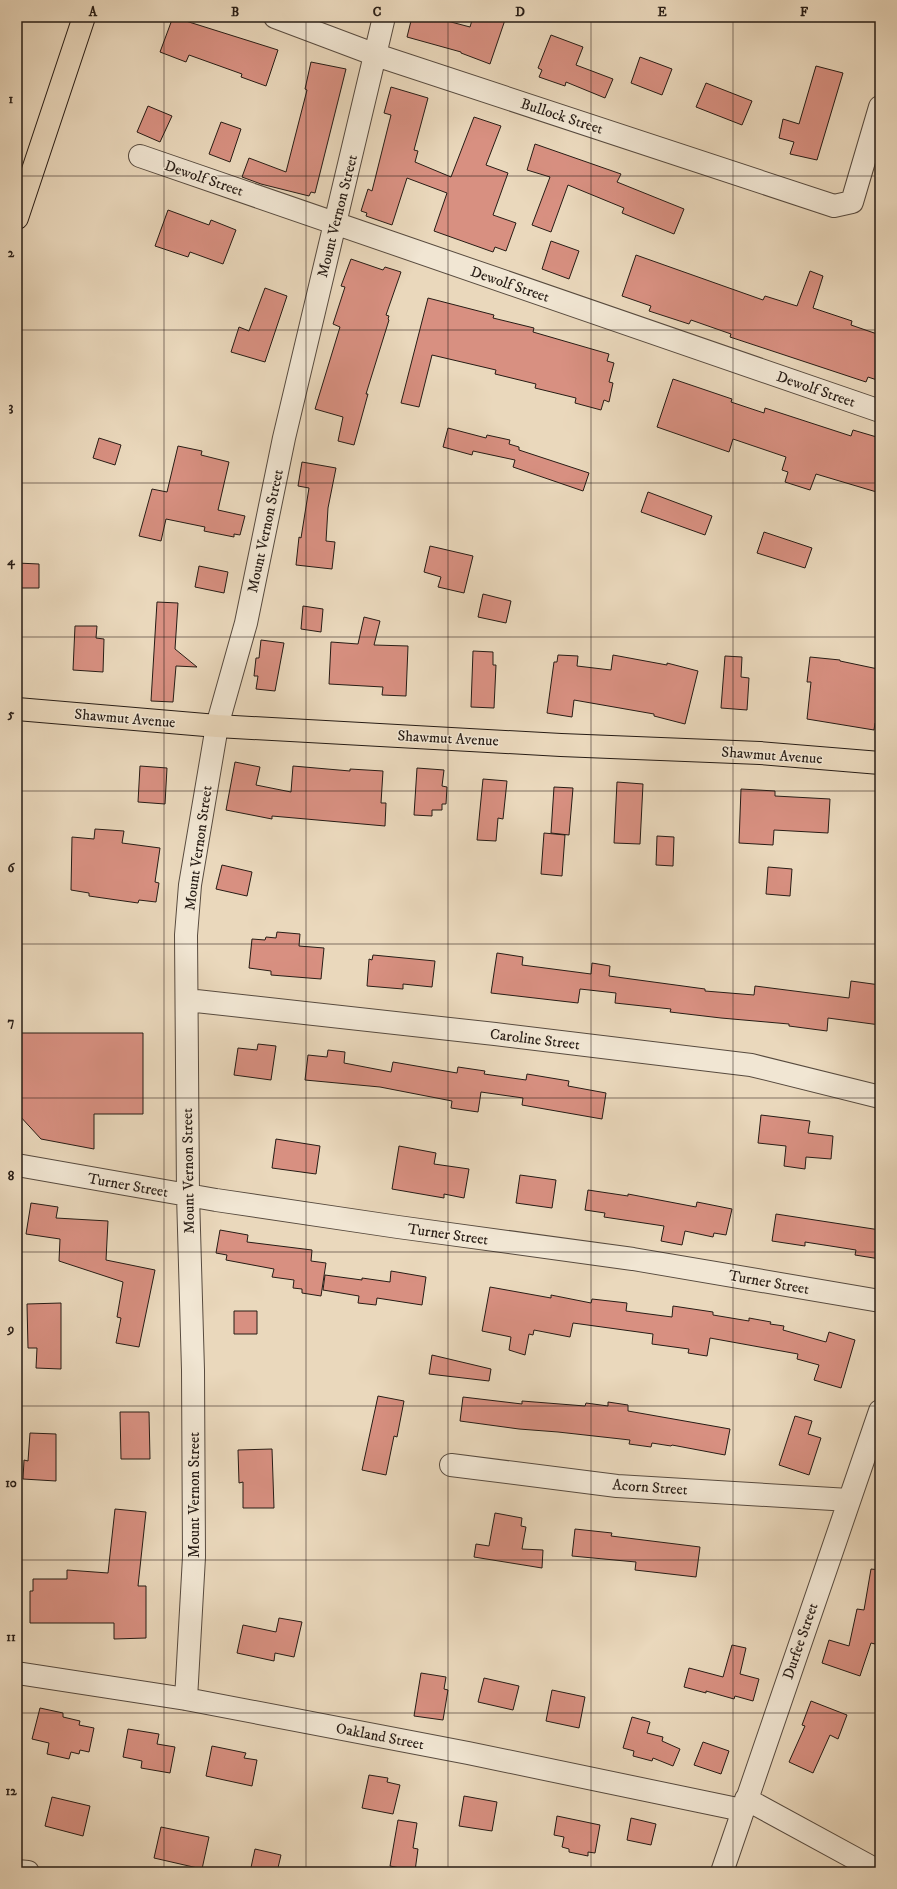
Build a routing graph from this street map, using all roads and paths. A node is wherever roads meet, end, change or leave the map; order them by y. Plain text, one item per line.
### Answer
1 (84, 17) edge
2 (275, 17) edge
3 (384, 17) edge
4 (376, 55) junction
5 (880, 107) edge
6 (140, 156) dead end
7 (17, 218) edge
8 (334, 223) junction
9 (880, 411) edge
10 (17, 709) edge
11 (217, 726) junction
12 (880, 763) edge
13 (187, 1000) junction
14 (880, 1097) edge
15 (17, 1165) edge
16 (188, 1195) junction
17 (880, 1302) edge
18 (880, 1411) edge
19 (451, 1465) dead end
20 (871, 1471) edge
21 (849, 1500) junction
22 (17, 1673) edge
23 (186, 1699) junction
24 (744, 1805) junction
25 (17, 1870) edge
26 (28, 1872) edge
27 (722, 1872) edge
28 (880, 1872) edge

1 - 7 main road
2 - 4 street, Bullock Street
3 - 4 street, Mount Vernon Street
4 - 5 street, Bullock Street
4 - 8 street, Mount Vernon Street
6 - 8 street, Dewolf Street
8 - 9 street, Dewolf Street
8 - 11 street, Mount Vernon Street
10 - 11 main road, Shawmut Avenue
11 - 12 main road, Shawmut Avenue
11 - 13 street, Mount Vernon Street
13 - 14 street, Caroline Street
13 - 16 street, Mount Vernon Street
15 - 16 street, Turner Street
16 - 17 street, Turner Street
16 - 23 street, Mount Vernon Street
18 - 20 street, Durfee Street
19 - 21 street, Acorn Street
20 - 21 street, Durfee Street
21 - 24 street, Durfee Street
22 - 23 street, Oakland Street
23 - 24 street, Oakland Street
24 - 27 street, Durfee Street
24 - 28 street, Oakland Street
25 - 26 street

